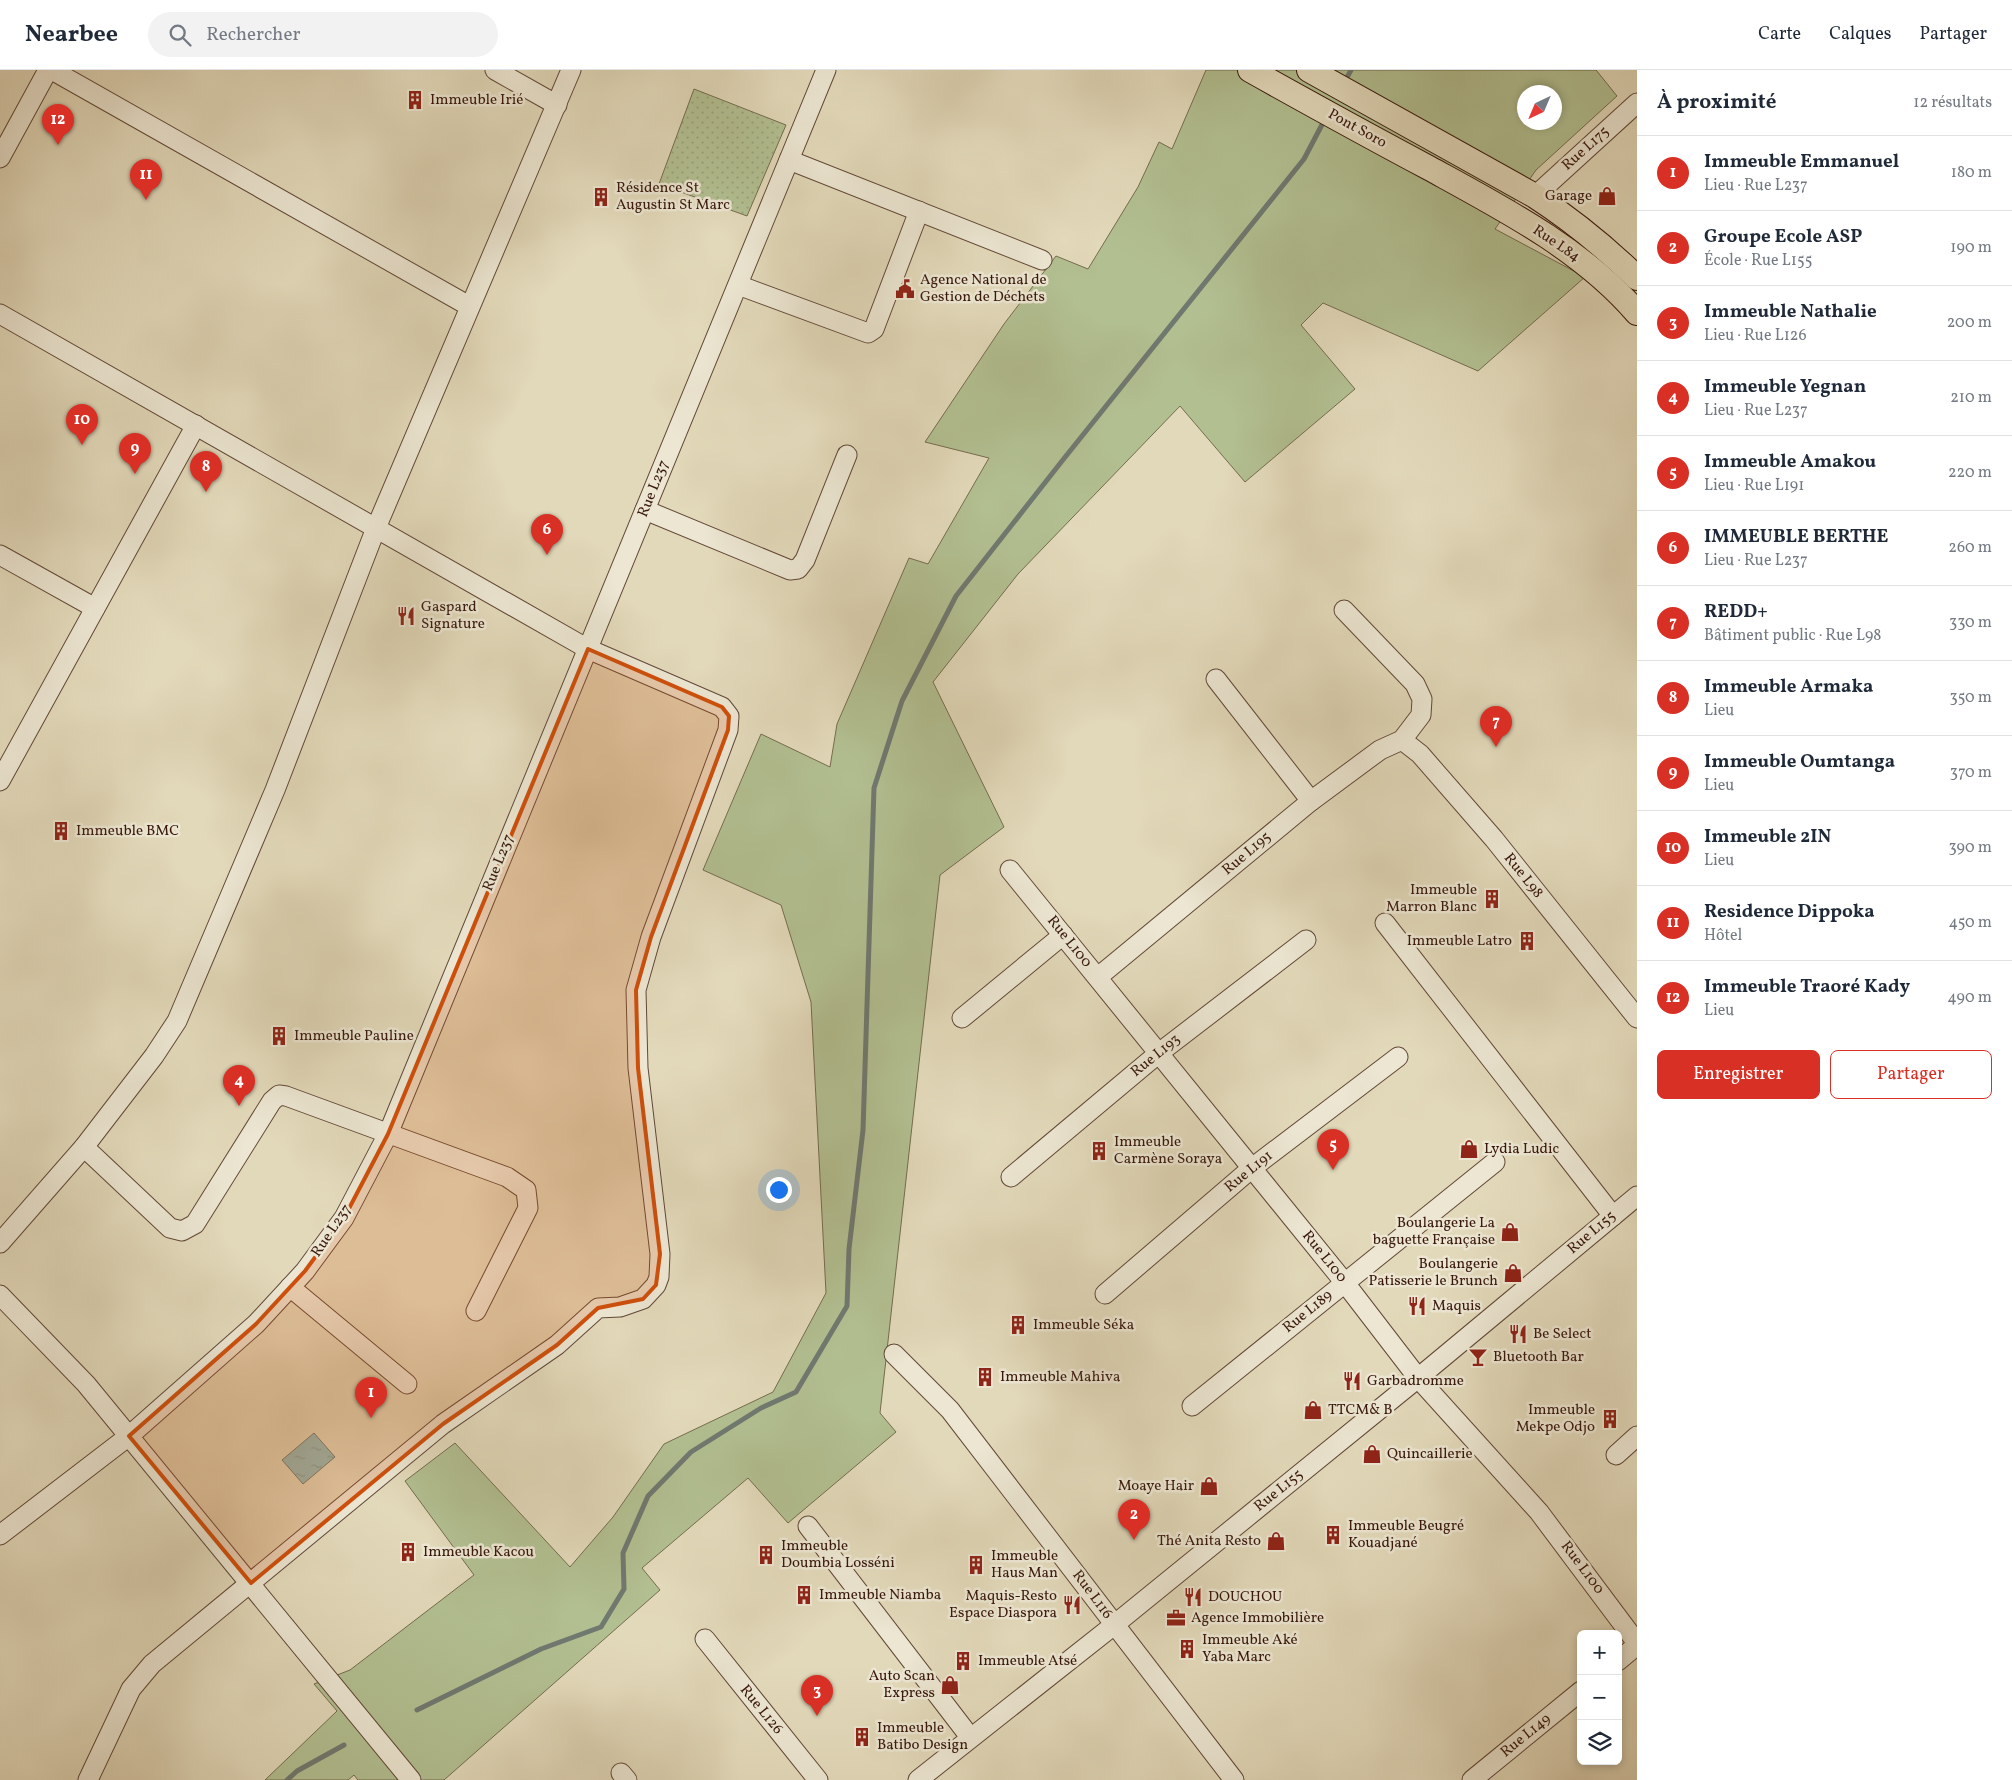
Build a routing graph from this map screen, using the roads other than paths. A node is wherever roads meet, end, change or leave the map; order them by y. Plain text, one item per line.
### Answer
1 (50, 70) edge
2 (495, 70) edge
3 (571, 70) edge
4 (826, 70) edge
5 (1250, 70) edge
6 (1309, 70) edge
7 (1637, 103) edge
8 (558, 105) junction
9 (0, 158) edge
10 (789, 160) junction
11 (1476, 164) joint
12 (1465, 188) joint
13 (1535, 196) junction
14 (920, 212) junction
15 (1042, 260) dead end
16 (1637, 278) edge
17 (738, 284) junction
18 (469, 306) junction
19 (1637, 313) edge
20 (0, 314) edge
21 (196, 425) junction
22 (847, 455) dead end
23 (645, 510) junction
24 (376, 528) junction
25 (0, 555) edge
26 (95, 608) junction
27 (1344, 610) dead end
28 (588, 649) junction
29 (1216, 679) dead end
30 (1402, 740) junction
31 (1, 776) edge
32 (1311, 801) junction
33 (1010, 870) dead end
34 (1385, 923) dead end
35 (1063, 935) junction
36 (1306, 940) dead end
37 (1098, 977) junction
38 (962, 1018) dead end
39 (1637, 1018) edge
40 (1159, 1053) junction
41 (1398, 1057) dead end
42 (388, 1134) junction
43 (84, 1147) junction
44 (1494, 1162) dead end
45 (1252, 1168) junction
46 (1011, 1177) dead end
47 (1637, 1196) edge
48 (1612, 1216) junction
49 (0, 1243) edge
50 (1345, 1282) junction
51 (290, 1287) junction
52 (1105, 1294) dead end
53 (0, 1295) edge
54 (476, 1311) dead end
55 (894, 1354) dead end
56 (1418, 1378) junction
57 (407, 1384) dead end
58 (1192, 1406) dead end
59 (129, 1436) junction
60 (1637, 1436) edge
61 (1616, 1455) dead end
62 (808, 1526) dead end
63 (0, 1535) edge
64 (251, 1583) junction
65 (1114, 1625) junction
66 (704, 1639) dead end
67 (1637, 1644) edge
68 (1622, 1657) edge
69 (1577, 1694) edge
70 (970, 1737) junction
71 (1226, 1777) edge
72 (88, 1780) edge
73 (411, 1780) edge
74 (818, 1780) edge
75 (918, 1780) edge
76 (1472, 1780) edge

1 - 9 street
1 - 18 street
2 - 8 street
3 - 8 street
4 - 10 street, Rue L237
5 - 12 main road, Pont Soro
6 - 11 main road, Pont Soro
7 - 13 street, Rue L175
8 - 18 street
10 - 14 street
10 - 17 street, Rue L237
11 - 13 main road, Rue L84
12 - 19 main road, Rue L84
13 - 16 main road, Rue L84
14 - 15 street
14 - 17 street
17 - 23 street, Rue L237
18 - 24 street
20 - 21 street
21 - 24 street
21 - 26 street
22 - 23 street
23 - 28 street, Rue L237
24 - 28 street
24 - 43 street
25 - 26 street
26 - 31 street
27 - 30 street
28 - 42 street, Rue L237
28 - 64 street
29 - 32 street
30 - 32 street, Rue L195
30 - 39 street, Rue L98
32 - 37 street, Rue L195
33 - 35 street, Rue L100
34 - 48 street
35 - 37 street, Rue L100
35 - 38 street
36 - 40 street, Rue L193
37 - 40 street, Rue L100
40 - 45 street, Rue L100
40 - 46 street, Rue L193
41 - 45 street, Rue L191
42 - 43 street
42 - 51 street, Rue L237
42 - 54 street
43 - 49 street
44 - 50 street, Rue L189
45 - 50 street, Rue L100
45 - 52 street, Rue L191
47 - 48 street, Rue L155
48 - 56 street, Rue L155
50 - 56 street, Rue L100
50 - 58 street, Rue L189
51 - 57 street
51 - 59 street, Rue L237
53 - 59 street
55 - 65 street, Rue L116
56 - 65 street, Rue L155
56 - 67 street, Rue L100
59 - 63 street, Rue L237
59 - 64 street
60 - 61 street
62 - 70 street
64 - 72 street
64 - 73 street
65 - 70 street, Rue L155
65 - 71 street, Rue L116
66 - 74 street, Rue L126
67 - 68 street
69 - 76 street, Rue L149
70 - 75 street, Rue L155

